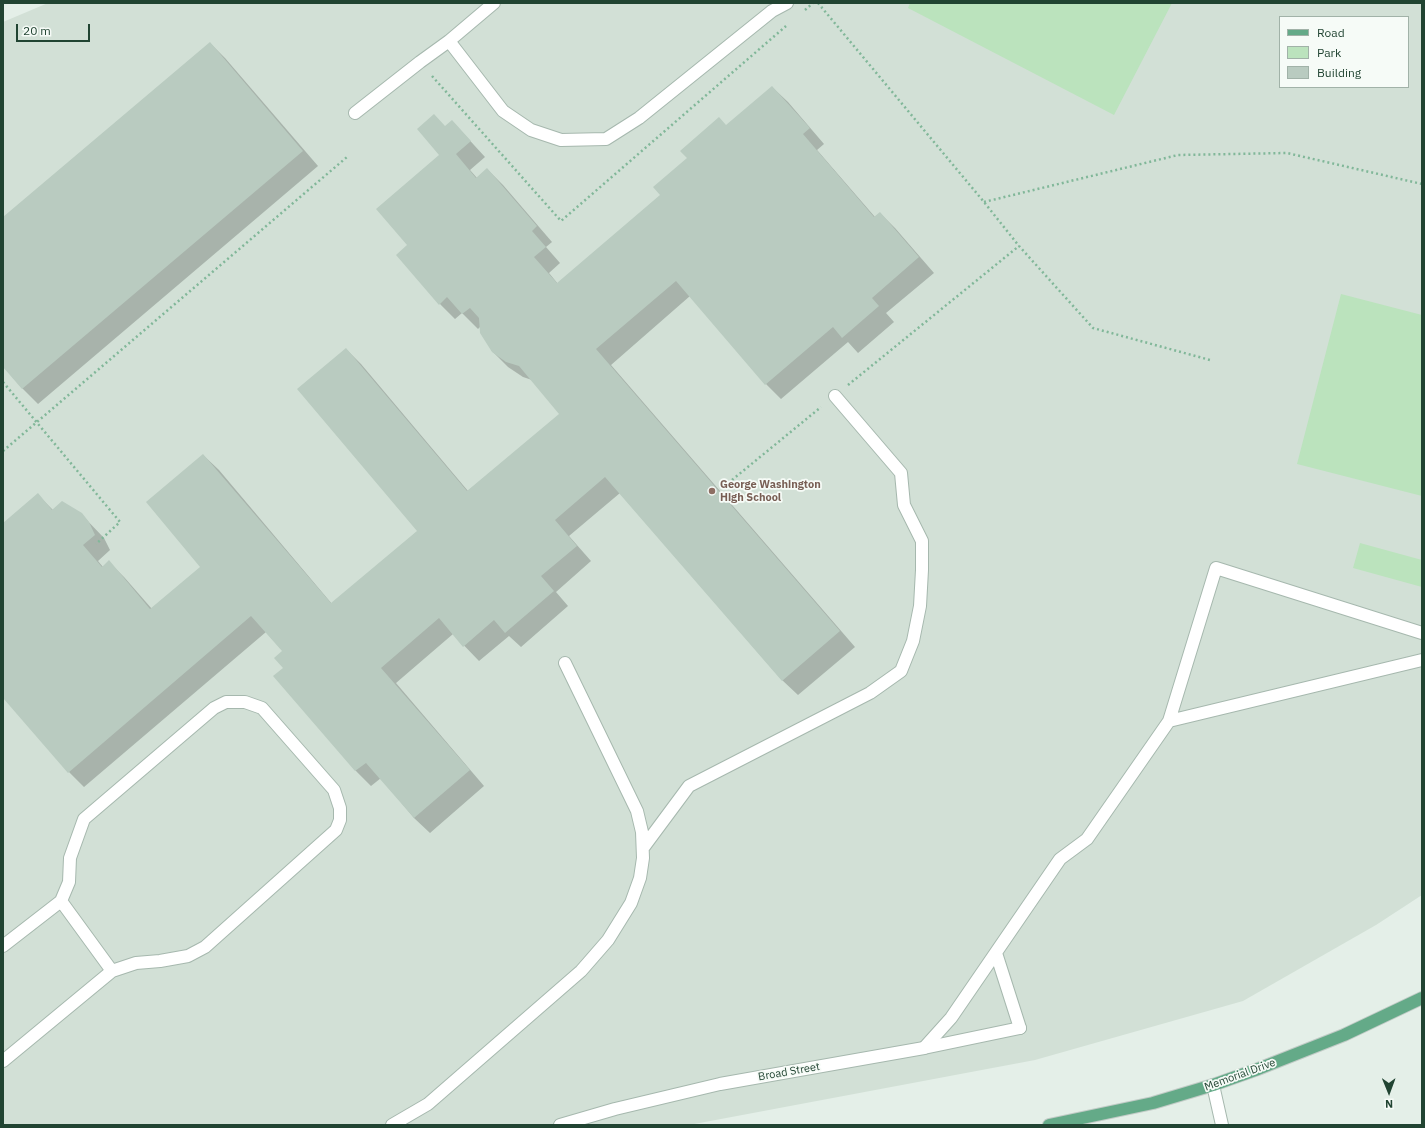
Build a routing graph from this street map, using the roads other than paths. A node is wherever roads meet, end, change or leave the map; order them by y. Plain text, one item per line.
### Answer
1 (494, 3) edge
2 (787, 3) edge
3 (449, 41) junction
4 (355, 113) dead end
5 (835, 396) road end
6 (1422, 633) edge
7 (1422, 660) edge
8 (565, 663) dead end
9 (1169, 721) junction
10 (643, 848) junction
11 (61, 900) junction
12 (3, 946) edge
13 (996, 953) junction
14 (112, 971) junction
15 (1422, 998) edge
16 (924, 1048) junction
17 (3, 1061) edge
18 (1213, 1085) junction
19 (392, 1125) edge
20 (560, 1125) edge
21 (1049, 1125) edge
22 (1222, 1125) edge

1 - 3 street
2 - 3 street
3 - 4 street
5 - 10 street
6 - 9 street
7 - 9 street
8 - 10 street
9 - 13 street
10 - 19 street
11 - 12 street
11 - 14 street
11 - 14 street
13 - 16 street
13 - 16 street, Broad Street
14 - 17 street
15 - 18 main road, Memorial Drive
16 - 20 street, Broad Street
18 - 21 main road, Memorial Drive
18 - 22 street

